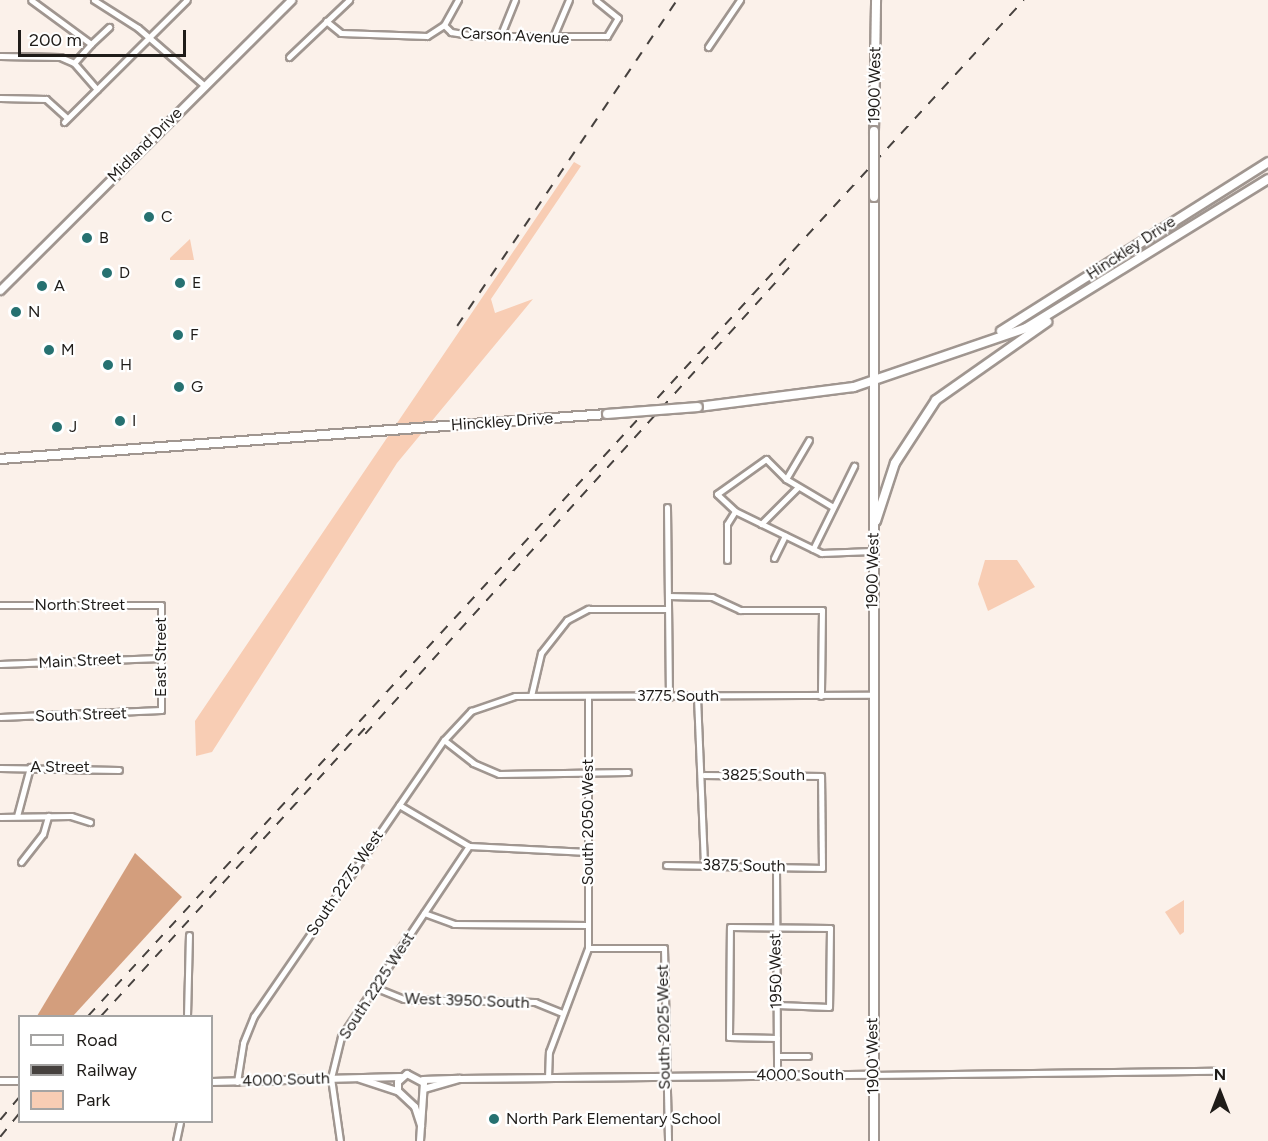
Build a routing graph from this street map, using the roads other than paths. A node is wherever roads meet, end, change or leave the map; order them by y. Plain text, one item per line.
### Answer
1 (40, 0) edge
2 (94, 0) edge
3 (187, 0) edge
4 (291, 0) edge
5 (350, 0) edge
6 (458, 0) edge
7 (515, 0) edge
8 (569, 0) edge
9 (596, 0) edge
10 (740, 0) edge
11 (876, 0) edge
12 (33, 3) edge
13 (326, 21) junction
14 (444, 25) junction
15 (109, 27) dead end
16 (502, 32) junction
17 (554, 35) junction
18 (149, 36) junction
19 (91, 44) junction
20 (708, 47) dead end
21 (0, 56) edge
22 (289, 57) dead end
23 (74, 63) junction
24 (205, 86) junction
25 (97, 89) junction
26 (0, 98) edge
27 (1268, 162) edge
28 (1268, 179) edge
29 (0, 290) edge
30 (1071, 304) junction
31 (995, 335) junction
32 (874, 379) junction
33 (809, 440) dead end
34 (0, 459) edge
35 (854, 466) dead end
36 (786, 479) junction
37 (798, 487) junction
38 (667, 507) dead end
39 (833, 507) junction
40 (735, 511) junction
41 (761, 524) junction
42 (873, 528) junction
43 (784, 535) junction
44 (813, 549) junction
45 (872, 551) junction
46 (774, 558) dead end
47 (727, 560) dead end
48 (668, 596) junction
49 (0, 605) edge
50 (161, 605) joint
51 (668, 609) junction
52 (161, 658) junction
53 (0, 664) edge
54 (872, 695) junction
55 (531, 696) junction
56 (588, 696) junction
57 (821, 696) junction
58 (669, 697) junction
59 (697, 697) junction
60 (485, 703) joint
61 (161, 710) joint
62 (0, 717) edge
63 (444, 740) junction
64 (30, 767) junction
65 (0, 768) edge
66 (119, 770) dead end
67 (628, 772) dead end
68 (588, 773) junction
69 (704, 775) junction
70 (399, 805) junction
71 (17, 816) junction
72 (48, 816) junction
73 (0, 817) edge
74 (90, 822) dead end
75 (469, 846) junction
76 (588, 852) junction
77 (21, 862) dead end
78 (666, 865) dead end
79 (704, 866) junction
80 (776, 867) junction
81 (822, 868) joint
82 (424, 913) junction
83 (588, 925) junction
84 (775, 929) junction
85 (189, 935) dead end
86 (588, 948) junction
87 (374, 987) junction
88 (777, 1005) junction
89 (562, 1013) junction
90 (187, 1015) edge
91 (777, 1038) junction
92 (777, 1056) junction
93 (808, 1056) dead end
94 (1212, 1071) dead end
95 (873, 1075) junction
96 (665, 1076) junction
97 (777, 1076) junction
98 (401, 1077) junction
99 (331, 1078) junction
100 (548, 1078) junction
101 (360, 1079) junction
102 (460, 1079) junction
103 (423, 1080) junction
104 (0, 1081) edge
105 (18, 1081) edge
106 (213, 1082) edge
107 (237, 1082) junction
108 (398, 1091) junction
109 (423, 1092) junction
110 (409, 1100) junction
111 (180, 1123) edge
112 (421, 1126) junction
113 (176, 1141) edge
114 (340, 1141) edge
115 (420, 1141) edge
116 (668, 1141) edge
117 (874, 1141) edge

1 - 12 street
2 - 18 street
3 - 18 street
4 - 24 main road, Midland Drive
5 - 13 street
6 - 14 street
7 - 16 street
8 - 17 street
9 - 17 street, Carson Avenue
10 - 20 street
11 - 32 main road, 1900 West, bridge
12 - 19 street
13 - 14 street, Carson Avenue
13 - 22 street
14 - 16 street, Carson Avenue
15 - 19 street
16 - 17 street, Carson Avenue
18 - 24 street
18 - 25 street
19 - 23 street
21 - 23 street
23 - 25 street
24 - 29 main road, Midland Drive
25 - 26 street
27 - 31 main road, Hinckley Drive
28 - 30 main road, Hinckley Drive
30 - 31 main road, Hinckley Drive
30 - 42 main road
31 - 32 main road, Hinckley Drive
32 - 34 main road, Hinckley Drive, bridge
32 - 42 main road, 1900 West
33 - 36 street
35 - 39 street
36 - 37 street
36 - 40 street
37 - 39 street
37 - 41 street
38 - 48 street
39 - 44 street
40 - 41 street
40 - 47 street
41 - 43 street
42 - 45 main road, 1900 West
43 - 44 street
43 - 46 street
44 - 45 street
45 - 54 main road, 1900 West
48 - 51 street
48 - 57 street
49 - 50 street, North Street
50 - 52 street, East Street
51 - 55 street
51 - 58 street
52 - 53 street, Main Street
52 - 61 street, East Street
54 - 57 street, 3775 South
54 - 95 main road, 1900 West
55 - 56 street, 3775 South
55 - 60 street, 3775 South
56 - 58 street, 3775 South
56 - 68 street, South 2050 West
57 - 59 street, 3775 South
58 - 59 street, 3775 South
59 - 69 street
60 - 63 street, South 2275 West
61 - 62 street, South Street
63 - 68 street
63 - 70 street, South 2275 West
64 - 65 street, A Street
64 - 66 street, A Street
64 - 71 street
67 - 68 street
68 - 76 street, South 2050 West
69 - 79 street
69 - 81 street, 3825 South
70 - 75 street
70 - 107 street, South 2275 West
71 - 72 street
71 - 73 street
72 - 74 street
72 - 77 street
75 - 76 street
75 - 82 street, South 2225 West
76 - 83 street, South 2050 West
78 - 79 street, 3875 South
79 - 80 street, 3875 South
80 - 81 street, 3875 South
80 - 84 street, 1950 West
82 - 83 street
82 - 87 street, South 2225 West
83 - 86 street, South 2050 West
84 - 88 street, 1950 West
84 - 88 street
84 - 91 street
85 - 90 street
86 - 89 street
86 - 96 street, South 2025 West
87 - 89 street, West 3950 South
87 - 99 street, South 2225 West
88 - 91 street, 1950 West
89 - 100 street
91 - 92 street, 1950 West
92 - 93 street
92 - 97 street, 1950 West
94 - 95 street, 4000 South
95 - 97 street, 4000 South
95 - 117 main road, 1900 West
96 - 97 street, 4000 South
96 - 100 street, 4000 South
96 - 116 street, South 2025 West
98 - 101 street, 4000 South
98 - 103 street
98 - 108 street
99 - 101 street, 4000 South
99 - 107 street, 4000 South
99 - 114 street, South 2225 West
100 - 102 street, 4000 South
101 - 108 street, 4000 South
102 - 103 street, 4000 South
102 - 109 street, 4000 South
103 - 109 street
104 - 105 street
106 - 107 street, 4000 South
108 - 110 street
109 - 110 street
109 - 112 street
110 - 112 street
111 - 113 street
112 - 115 street

